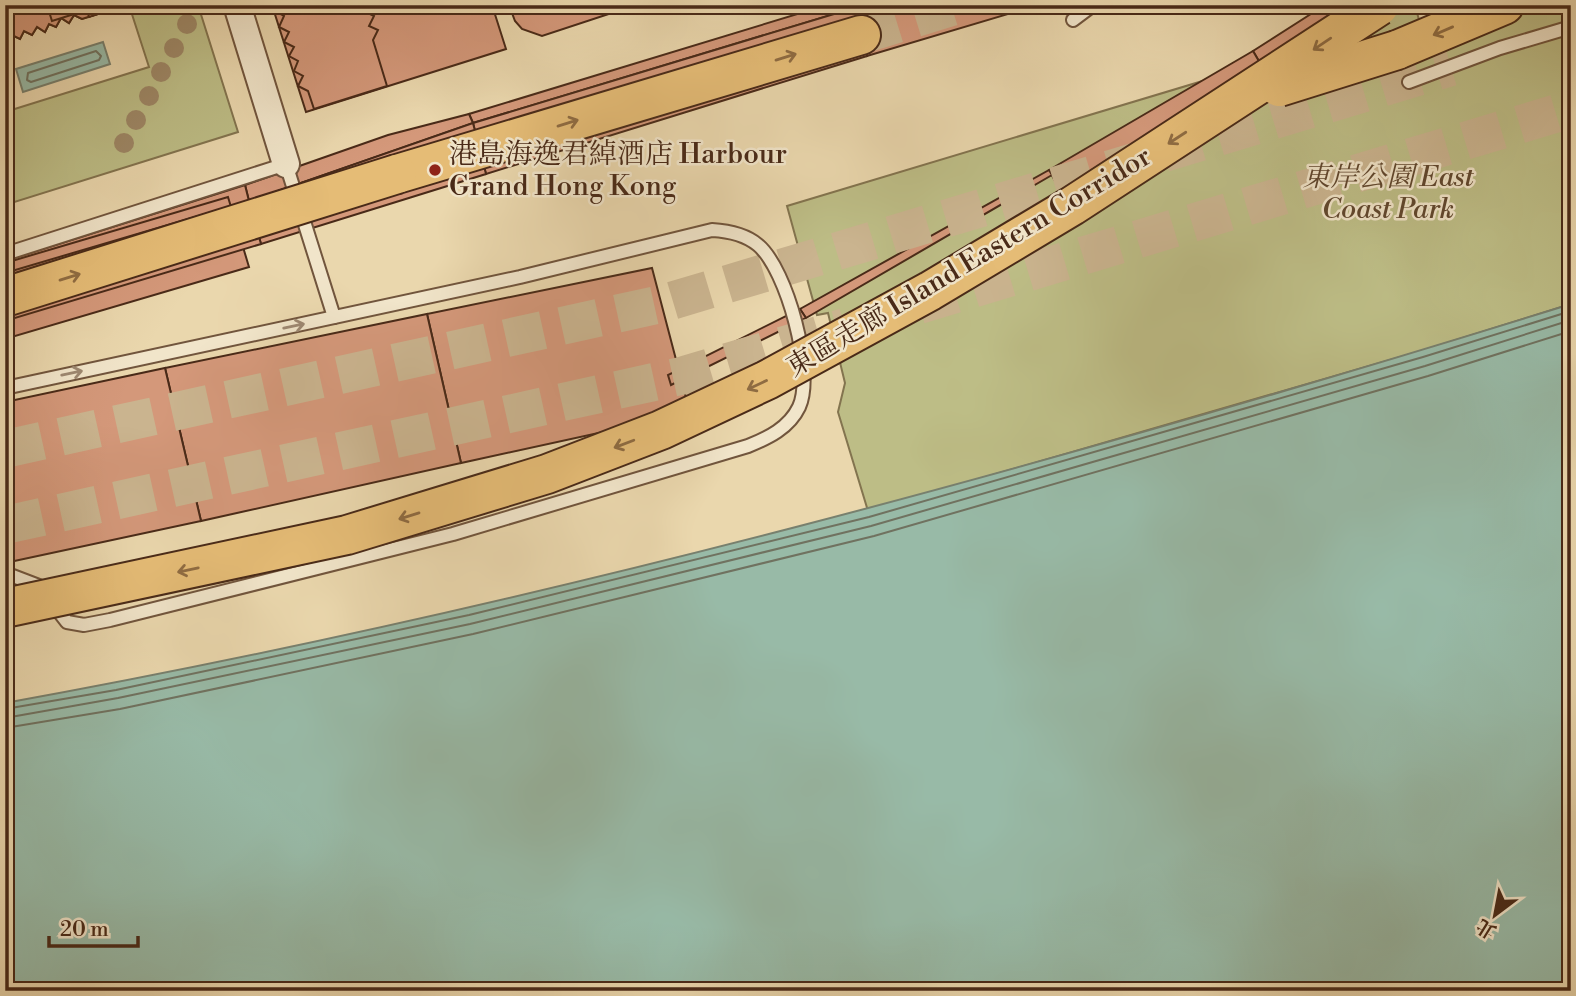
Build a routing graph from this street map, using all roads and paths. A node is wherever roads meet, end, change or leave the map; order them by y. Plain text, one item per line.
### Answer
1 (237, 5) edge
2 (1093, 5) edge
3 (1380, 5) edge
4 (1504, 5) edge
5 (1073, 20) dead end
6 (1571, 27) edge
7 (861, 34) tunnel mouth
8 (1409, 82) dead end
9 (1235, 101) junction
10 (286, 164) junction
11 (403, 187) dead end
12 (303, 216) junction
13 (5, 254) edge
14 (5, 297) edge
15 (334, 317) junction
16 (5, 388) edge
17 (5, 573) edge
18 (5, 608) edge

1 - 10 street
2 - 5 lane
3 -> 9 highway, 東區走廊 Island Eastern Corridor, bridge
4 -> 9 highway, bridge
6 - 8 lane
14 -> 7 highway, bridge
9 -> 18 highway, 東區走廊 Island Eastern Corridor, bridge
10 - 12 lane
10 - 13 lane
11 - 12 lane
12 - 15 lane
16 -> 15 lane
15 - 17 lane

